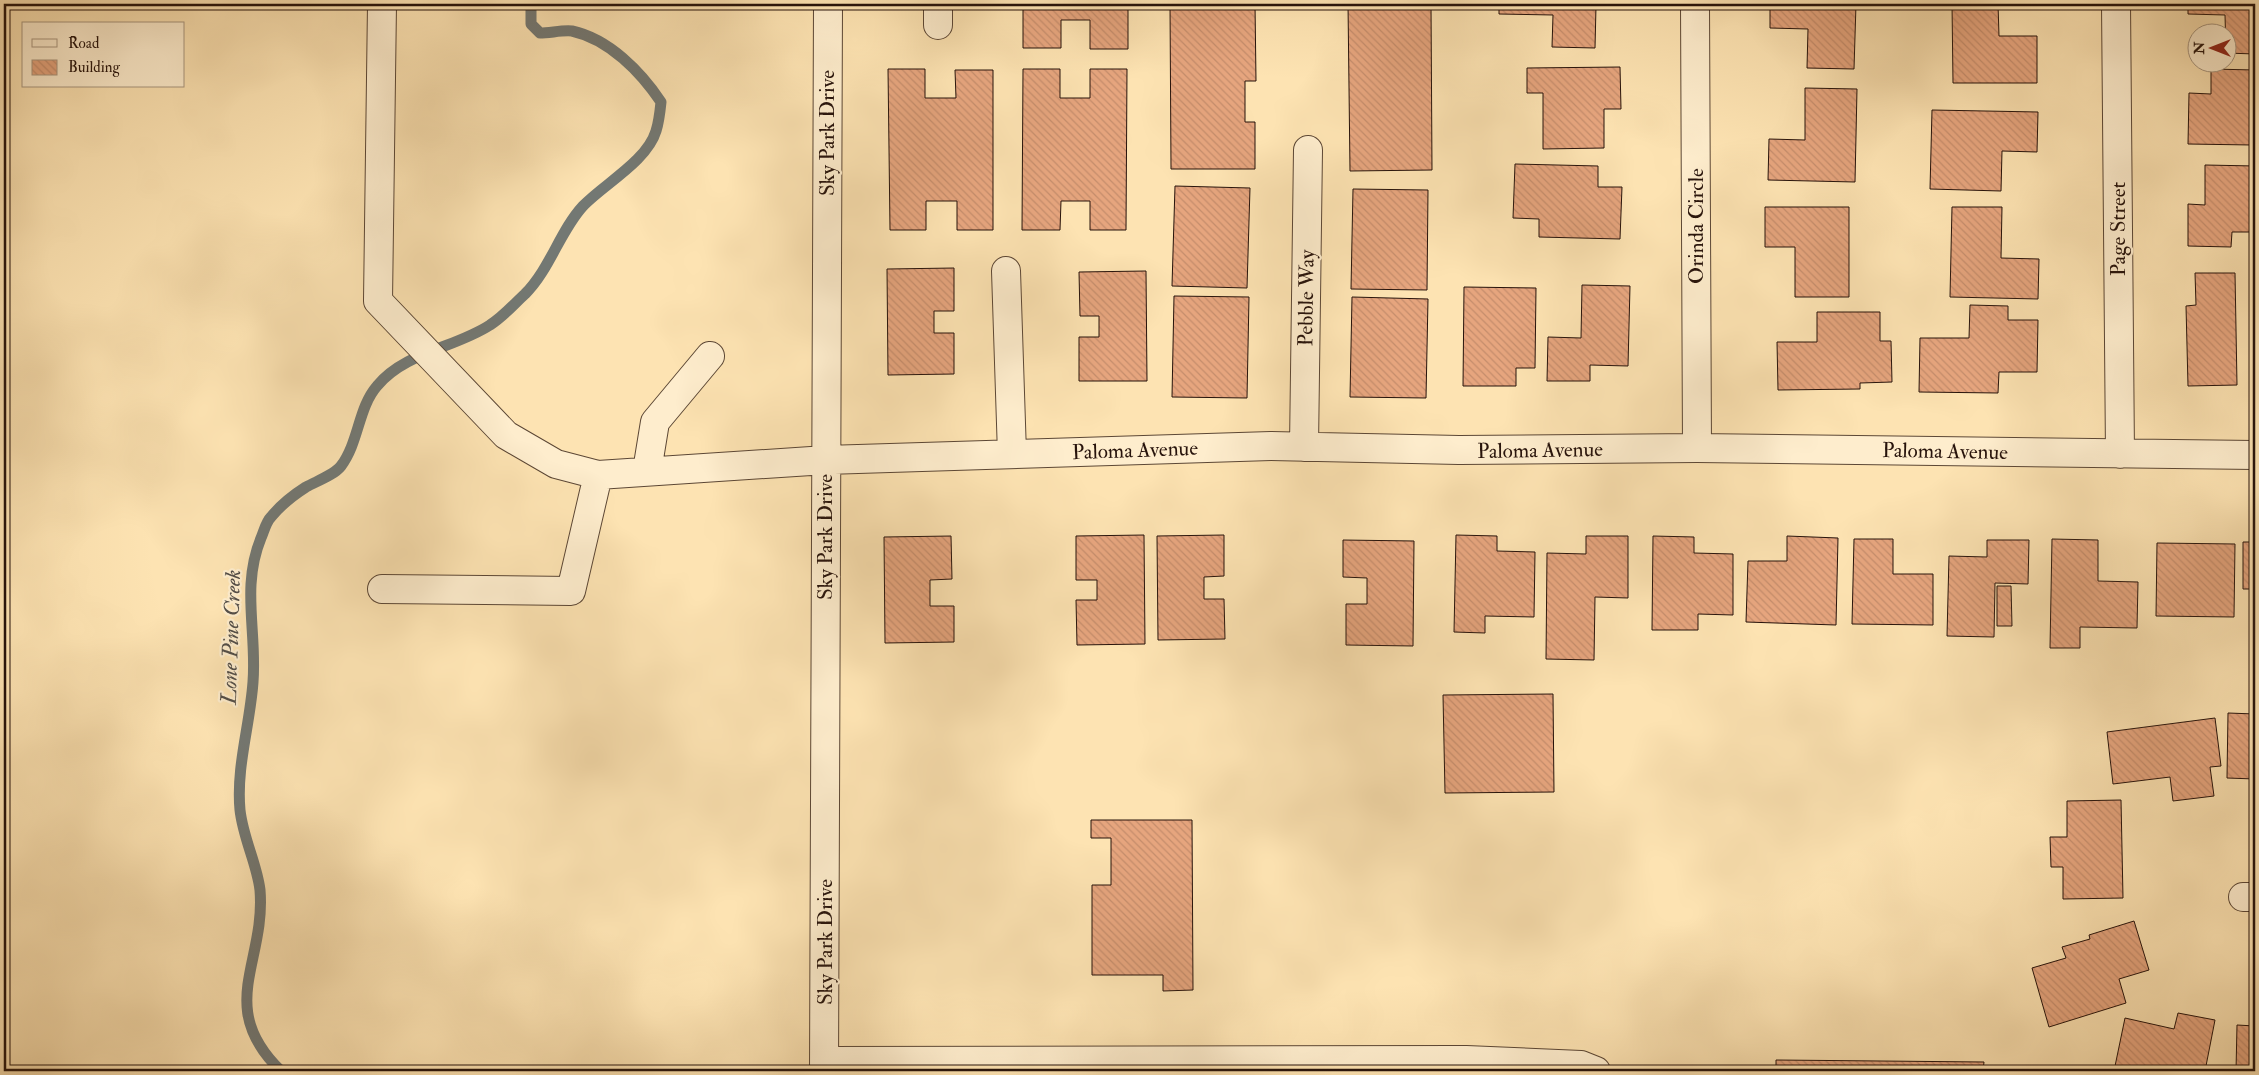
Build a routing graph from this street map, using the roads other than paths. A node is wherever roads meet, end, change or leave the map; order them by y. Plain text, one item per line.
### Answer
1 (382, 4) edge
2 (828, 4) edge
3 (1695, 4) edge
4 (2116, 4) edge
5 (1308, 150) dead end
6 (1006, 271) dead end
7 (710, 356) dead end
8 (1304, 447) junction
9 (1697, 448) junction
10 (1012, 454) junction
11 (2120, 454) junction
12 (2255, 455) edge
13 (826, 460) junction
14 (647, 472) junction
15 (598, 475) junction
16 (382, 589) dead end
17 (824, 1066) edge
18 (1596, 1071) edge

1 - 15 street, Paloma Avenue
2 - 13 street, Sky Park Drive
3 - 9 street, Orinda Circle
4 - 11 street, Page Street
5 - 8 street, Pebble Way
6 - 10 street
7 - 14 street
8 - 9 street, Paloma Avenue
8 - 10 street, Paloma Avenue
9 - 11 street, Paloma Avenue
10 - 13 street, Paloma Avenue
11 - 12 street, Paloma Avenue
13 - 14 street, Paloma Avenue
13 - 17 street, Sky Park Drive
14 - 15 street, Paloma Avenue
15 - 16 street
17 - 18 street

